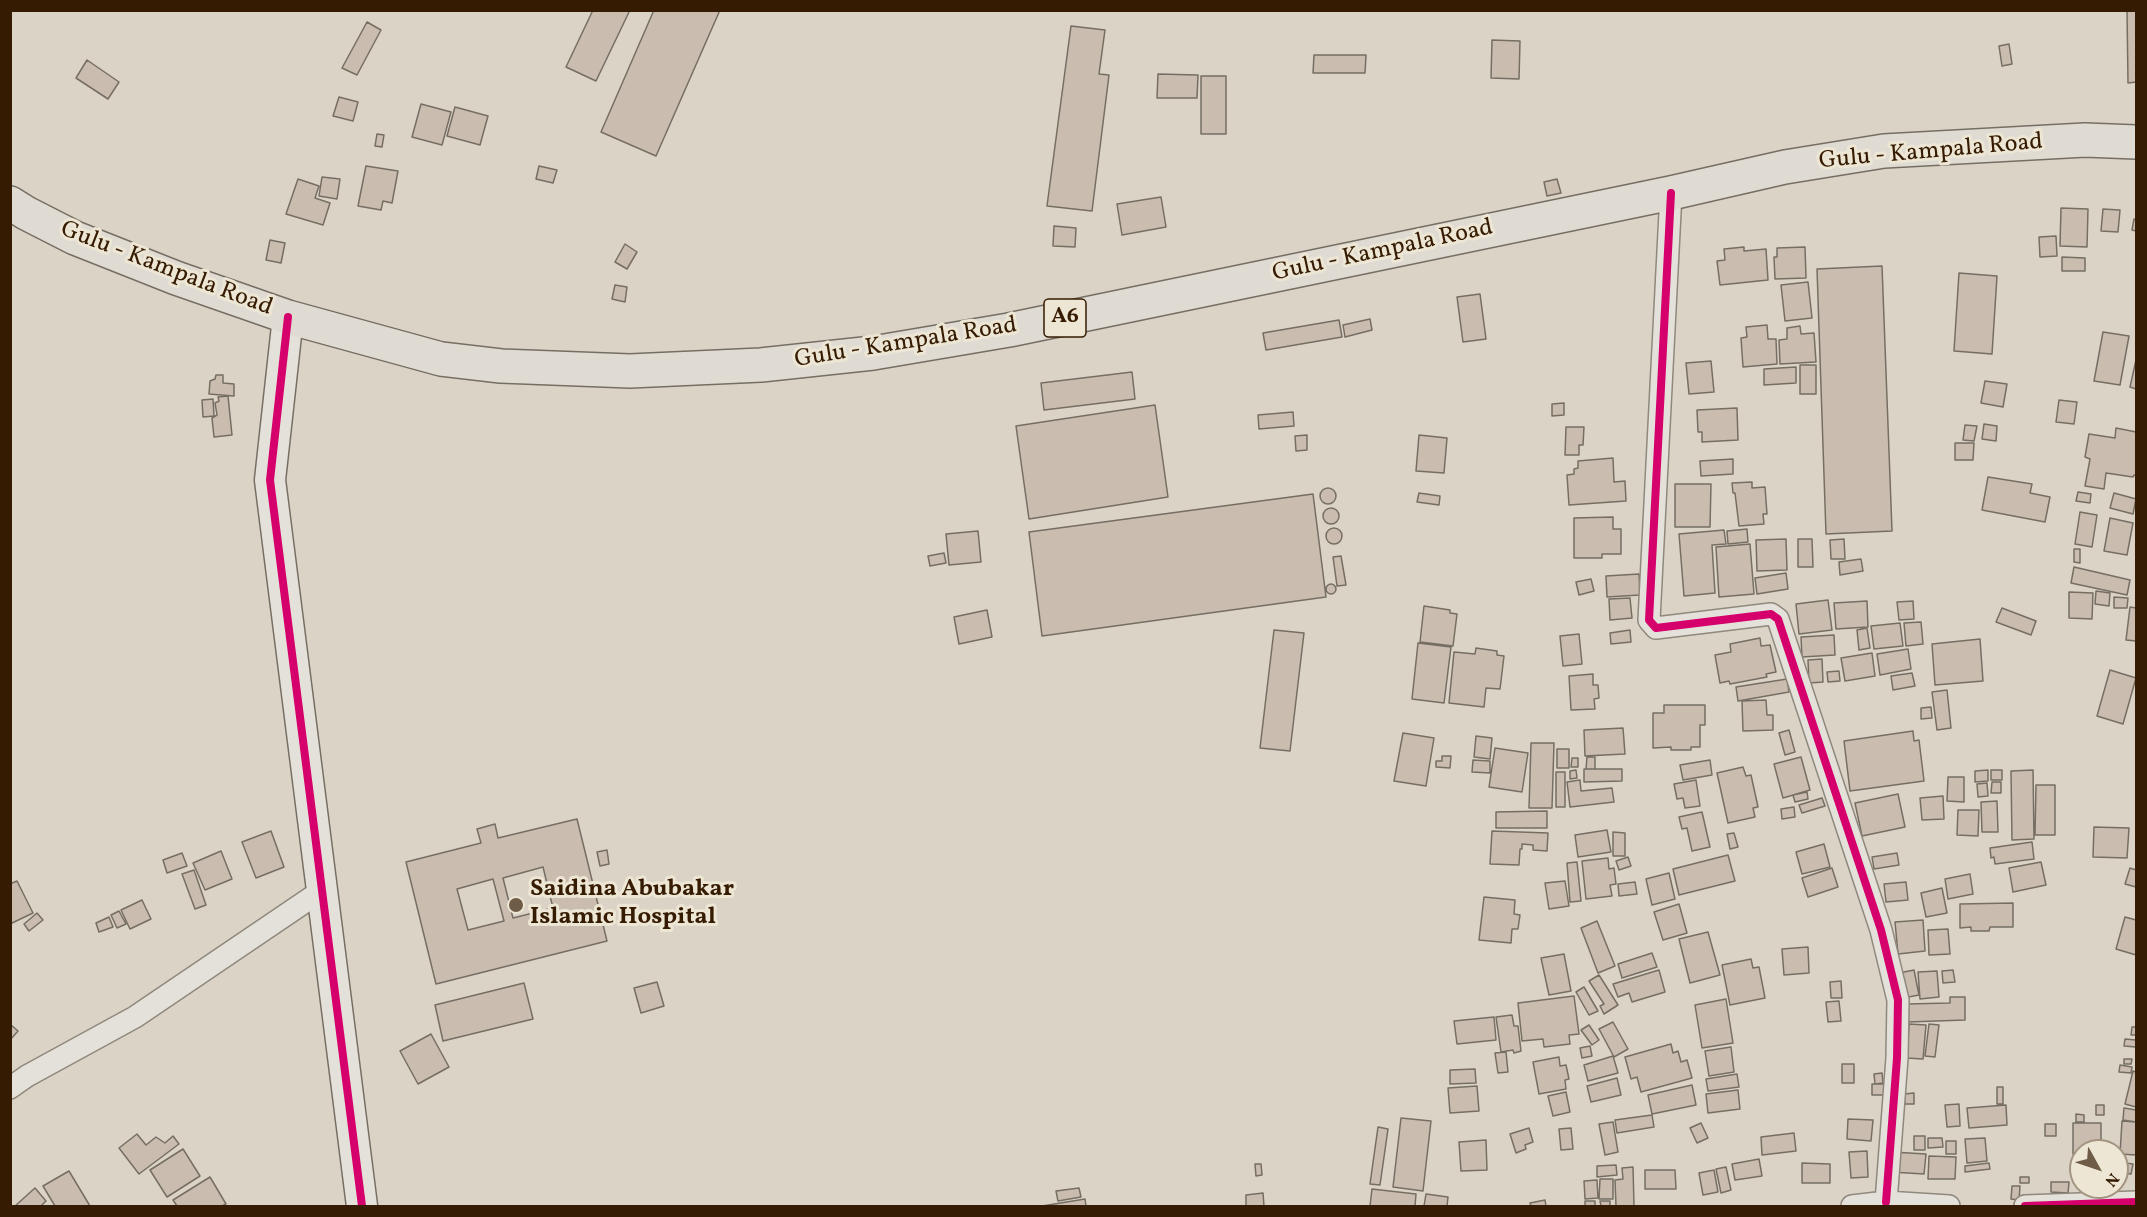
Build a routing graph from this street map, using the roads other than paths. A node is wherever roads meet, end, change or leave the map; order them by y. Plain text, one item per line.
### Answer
1 (2136, 142) edge
2 (1671, 193) junction
3 (10, 203) edge
4 (288, 317) junction
5 (321, 891) junction
6 (10, 1088) edge
7 (1886, 1202) junction
8 (2136, 1202) edge
9 (362, 1206) edge
10 (1852, 1206) edge
11 (1949, 1206) edge
12 (2025, 1206) edge

1 - 2 main road, Gulu - Kampala Road / A6
2 - 4 main road, Gulu - Kampala Road / A6
2 - 7 street
3 - 4 main road, Gulu - Kampala Road / A6
4 - 5 street
5 - 6 street
5 - 9 street
7 - 10 street
7 - 11 street
8 - 12 street

